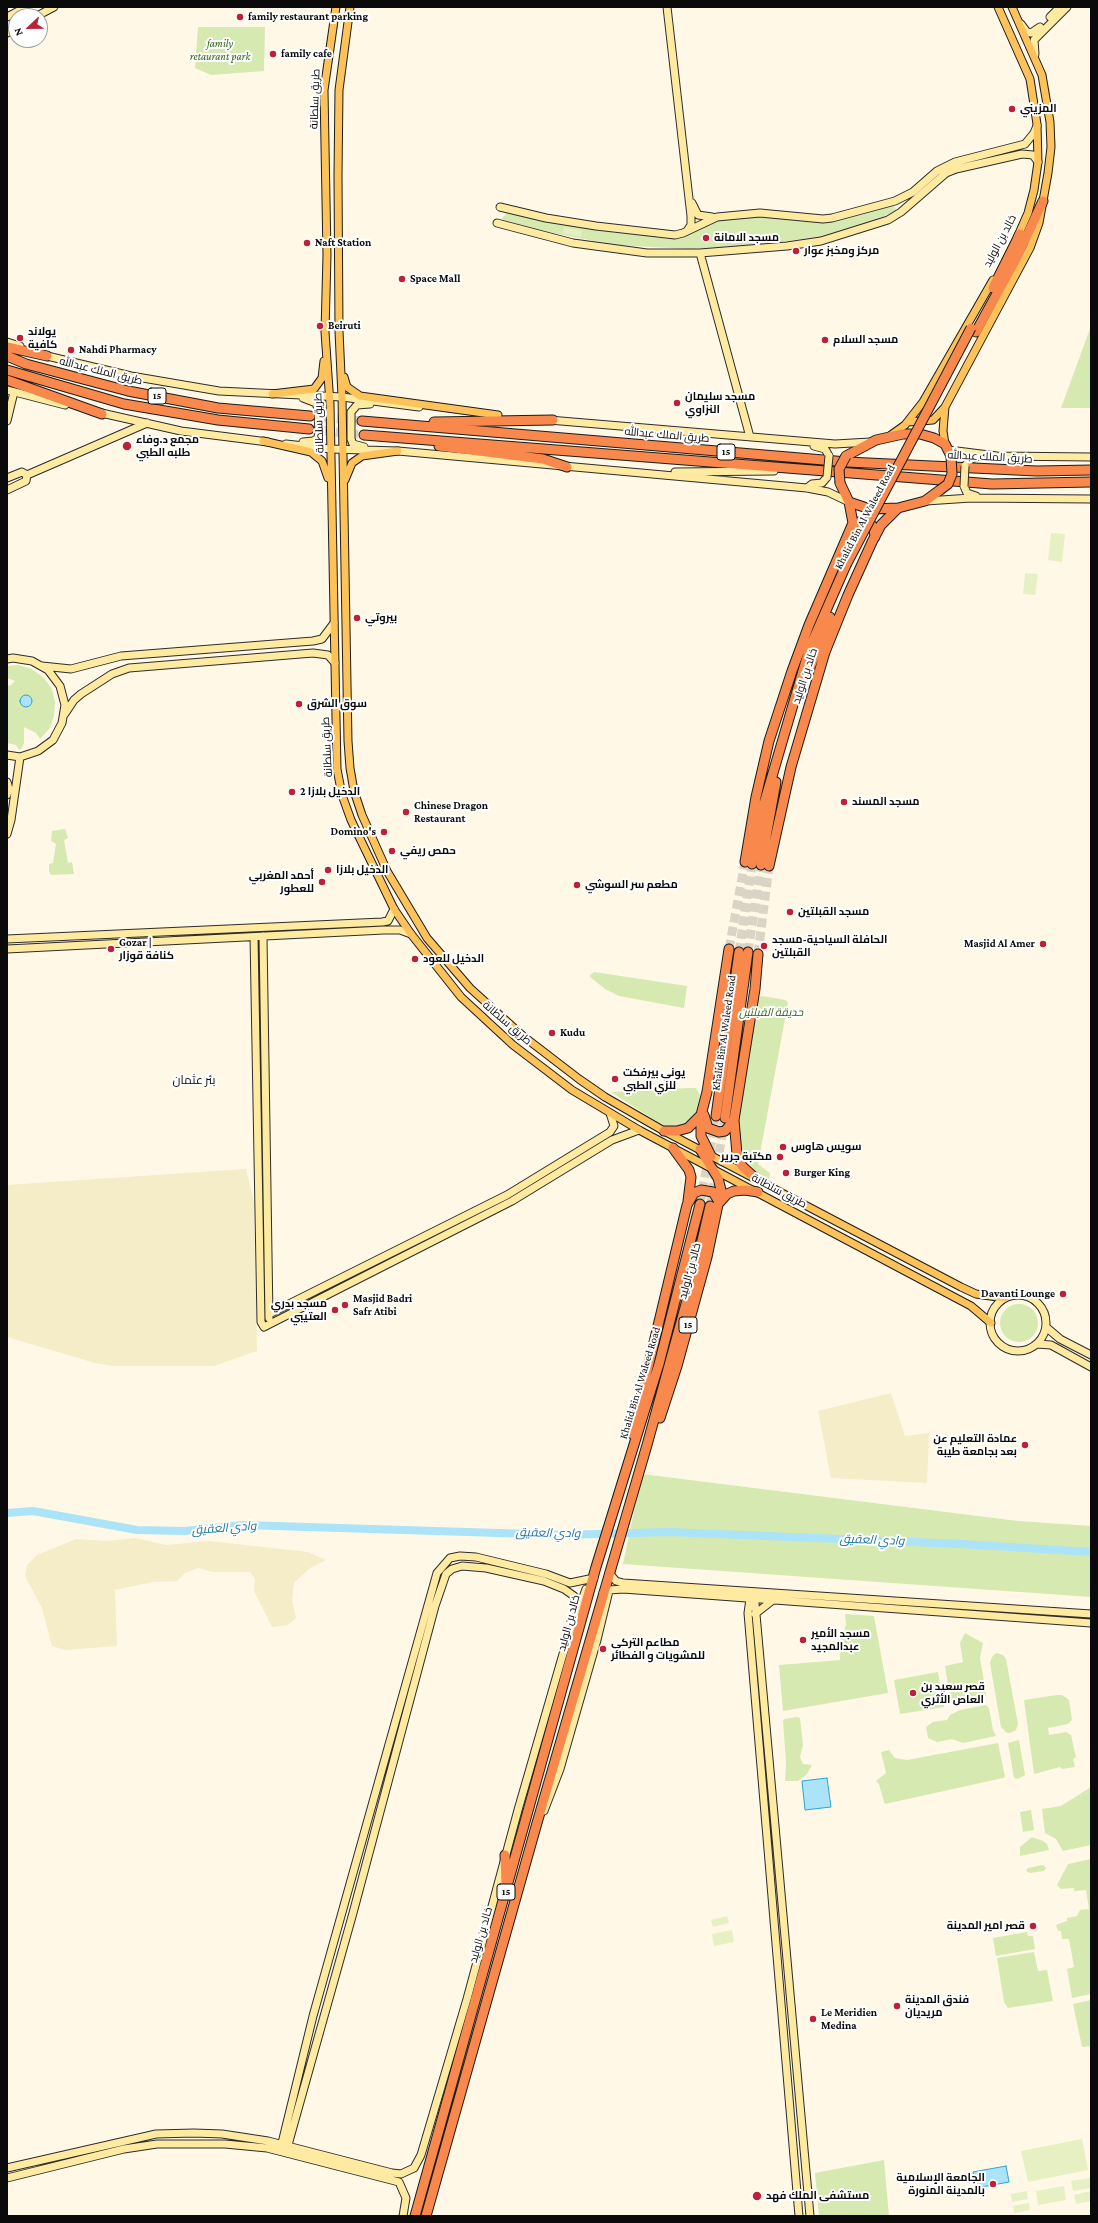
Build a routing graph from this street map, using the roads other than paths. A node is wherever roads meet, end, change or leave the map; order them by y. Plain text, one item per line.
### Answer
1 (26, 7) edge
2 (336, 7) edge
3 (350, 7) edge
4 (666, 7) edge
5 (998, 7) edge
6 (1012, 7) edge
7 (1060, 7) edge
8 (1067, 7) edge
9 (7, 17) edge
10 (1017, 18) junction
11 (1038, 64) junction
12 (1037, 124) junction
13 (1038, 162) junction
14 (689, 194) junction
15 (1043, 202) junction
16 (500, 207) dead end
17 (717, 217) junction
18 (497, 223) dead end
19 (687, 231) junction
20 (1020, 234) junction
21 (700, 253) junction
22 (974, 330) junction
23 (326, 341) junction
24 (7, 342) edge
25 (7, 347) edge
26 (7, 356) edge
27 (46, 356) junction
28 (340, 359) junction
29 (7, 370) edge
30 (7, 380) edge
31 (10, 391) edge
32 (272, 394) junction
33 (330, 396) junction
34 (342, 397) junction
35 (402, 406) junction
36 (946, 407) junction
37 (102, 414) junction
38 (310, 416) tunnel mouth
39 (498, 416) junction
40 (552, 420) junction
41 (7, 421) edge
42 (362, 421) tunnel mouth
43 (390, 422) junction
44 (908, 422) junction
45 (147, 423) junction
46 (309, 429) tunnel mouth
47 (364, 435) tunnel mouth
48 (889, 436) junction
49 (750, 437) junction
50 (386, 438) junction
51 (263, 441) junction
52 (809, 442) junction
53 (870, 442) junction
54 (331, 449) junction
55 (343, 449) junction
56 (948, 450) junction
57 (398, 451) junction
58 (983, 454) junction
59 (1091, 457) edge
60 (567, 467) junction
61 (805, 470) junction
62 (1091, 470) edge
63 (631, 472) junction
64 (27, 475) junction
65 (7, 478) edge
66 (1091, 482) edge
67 (332, 488) junction
68 (343, 488) junction
69 (807, 488) junction
70 (7, 490) edge
71 (986, 499) junction
72 (1091, 499) edge
73 (925, 501) junction
74 (849, 502) junction
75 (898, 508) junction
76 (850, 532) junction
77 (875, 537) junction
78 (334, 623) junction
79 (7, 659) edge
80 (335, 663) junction
81 (42, 666) junction
82 (64, 715) junction
83 (7, 755) edge
84 (20, 757) junction
85 (7, 782) edge
86 (7, 795) edge
87 (7, 834) edge
88 (757, 864) junction
89 (394, 909) junction
90 (411, 934) junction
91 (263, 936) junction
92 (54, 937) junction
93 (254, 937) junction
94 (7, 939) edge
95 (55, 947) junction
96 (7, 949) edge
97 (730, 949) tunnel mouth
98 (744, 952) tunnel mouth
99 (758, 954) tunnel mouth
100 (610, 1113) junction
101 (702, 1113) junction
102 (725, 1118) junction
103 (639, 1130) junction
104 (664, 1131) junction
105 (673, 1148) junction
106 (700, 1149) junction
107 (710, 1155) junction
108 (716, 1170) junction
109 (754, 1178) junction
110 (758, 1192) junction
111 (688, 1204) junction
112 (700, 1204) tunnel mouth
113 (716, 1204) junction
114 (1006, 1298) junction
115 (269, 1314) junction
116 (991, 1323) junction
117 (269, 1324) junction
118 (1046, 1327) junction
119 (1037, 1344) junction
120 (1091, 1355) edge
121 (1091, 1367) edge
122 (634, 1444) junction
123 (610, 1572) junction
124 (594, 1574) junction
125 (545, 1577) junction
126 (606, 1591) junction
127 (753, 1596) junction
128 (741, 1598) junction
129 (773, 1600) junction
130 (578, 1610) junction
131 (748, 1613) junction
132 (756, 1614) junction
133 (1091, 1614) edge
134 (1091, 1623) edge
135 (593, 1654) junction
136 (582, 1668) junction
137 (537, 1823) junction
138 (505, 1855) junction
139 (506, 1892) junction
140 (284, 2148) junction
141 (47, 2158) junction
142 (49, 2167) junction
143 (7, 2168) edge
144 (392, 2176) junction
145 (7, 2178) edge
146 (403, 2216) edge
147 (415, 2216) edge
148 (426, 2216) edge
149 (799, 2216) edge
150 (810, 2216) edge

1 - 9 main road
2 - 23 main road, طريق سلطانة
3 - 28 main road
4 - 14 main road
5 - 12 main road, خالد بن الوليد
6 - 10 main road
7 - 10 main road
8 - 11 main road
10 - 11 main road
11 - 15 main road
12 - 13 main road, خالد بن الوليد
12 - 17 main road
13 - 20 main road, خالد بن الوليد
13 - 21 main road
14 - 17 main road
14 - 19 main road
15 - 22 highway, Khalid Bin Al Waleed Road
15 - 36 main road
16 - 19 main road
17 - 19 main road
18 - 21 main road
20 - 22 highway, Khalid Bin Al Waleed Road
20 - 44 main road, خالد بن الوليد
21 - 49 main road
22 - 88 highway, Khalid Bin Al Waleed Road, bridge
23 - 32 main road
23 - 33 main road, طريق سلطانة
24 - 27 main road
25 - 27 highway
26 - 38 highway, طريق الملك عبدالله / 15
27 - 32 main road
28 - 34 main road
28 - 39 main road
29 - 46 highway, 15
30 - 37 highway
31 - 37 main road
31 - 41 main road
32 - 33 main road
32 - 51 main road
33 - 34 main road
33 - 54 main road, طريق سلطانة
34 - 35 main road
34 - 55 main road, طريق سلطانة
35 - 39 main road
35 - 57 main road
36 - 44 main road
36 - 56 main road
37 - 45 main road
39 - 40 main road
40 - 43 highway
40 - 49 main road
42 - 43 highway, طريق الملك عبدالله / 15
43 - 62 highway, طريق الملك عبدالله / 15
44 - 48 main road, خالد بن الوليد
45 - 51 main road
45 - 64 main road
47 - 50 highway, 15
48 - 53 highway, خالد بن الوليد
48 - 56 highway, خالد بن الوليد
49 - 52 main road
50 - 60 highway
50 - 61 highway, 15
51 - 54 main road
51 - 67 main road
52 - 53 main road
52 - 69 main road, bridge
53 - 74 highway, خالد بن الوليد, bridge
54 - 55 main road
54 - 67 main road, طريق سلطانة
55 - 57 main road
55 - 68 main road, طريق سلطانة
56 - 58 main road
56 - 73 highway, bridge
57 - 60 main road
57 - 68 main road
58 - 59 main road
58 - 71 main road, bridge
60 - 63 main road
61 - 63 main road
61 - 66 highway, 15
63 - 69 main road
64 - 65 main road
64 - 70 main road
67 - 78 main road, طريق سلطانة
68 - 104 main road, طريق سلطانة
69 - 74 main road
71 - 72 main road
71 - 73 main road
73 - 75 highway
74 - 75 highway
74 - 76 highway, خالد بن الوليد
75 - 77 highway, خالد بن الوليد
76 - 77 highway
76 - 88 highway, خالد بن الوليد
77 - 88 highway, خالد بن الوليد
78 - 80 main road, طريق سلطانة
78 - 81 main road
79 - 81 main road
80 - 82 main road
80 - 89 main road, طريق سلطانة
81 - 82 main road
82 - 84 main road
83 - 84 main road
84 - 87 main road
85 - 86 main road
89 - 90 main road, طريق سلطانة
89 - 92 main road
90 - 91 main road
90 - 100 main road, طريق سلطانة
91 - 93 main road
91 - 115 main road
92 - 94 main road
92 - 95 main road
93 - 95 main road
93 - 117 main road
95 - 96 main road
97 - 101 highway, خالد بن الوليد / 15
98 - 102 highway, Khalid Bin Al Waleed Road
99 - 102 highway
100 - 103 main road, طريق سلطانة
100 - 115 main road
101 - 102 highway
101 - 104 highway
101 - 107 highway, خالد بن الوليد / 15
102 - 109 highway
103 - 105 main road, طريق سلطانة
103 - 117 main road
104 - 106 main road, طريق سلطانة
105 - 108 main road, طريق سلطانة
105 - 111 highway, خالد بن الوليد
106 - 107 main road, طريق سلطانة
106 - 108 highway, خالد بن الوليد / 15
107 - 108 highway, خالد بن الوليد / 15
107 - 109 main road, طريق سلطانة
108 - 110 main road, طريق سلطانة
108 - 113 highway, خالد بن الوليد / 15
109 - 114 main road, طريق سلطانة
110 - 113 highway
110 - 116 main road, طريق سلطانة
111 - 113 highway
111 - 122 highway, خالد بن الوليد
112 - 122 highway, Khalid Bin Al Waleed Road
113 - 123 highway, خالد بن الوليد / 15
114 - 116 main road
114 - 118 main road
115 - 117 main road
116 - 119 main road
118 - 119 main road
118 - 120 main road
119 - 121 main road
122 - 124 highway, Khalid Bin Al Waleed Road / 15
123 - 126 highway, 15
123 - 127 main road
124 - 125 main road
124 - 130 main road
124 - 139 highway, خالد بن الوليد / 15
125 - 130 main road
125 - 140 main road
125 - 140 main road
126 - 128 main road
126 - 135 main road
126 - 136 highway, 15
127 - 128 main road
127 - 129 main road
127 - 131 main road
127 - 132 main road
127 - 133 main road
128 - 131 main road
129 - 132 main road
129 - 134 main road
130 - 138 main road
131 - 132 main road
131 - 149 main road
132 - 150 main road
135 - 136 highway
135 - 137 main road
136 - 137 highway, 15
137 - 148 highway, 15
138 - 139 highway
138 - 144 main road
139 - 147 highway, خالد بن الوليد / 15
140 - 141 main road
140 - 142 main road
140 - 144 main road
141 - 142 main road
141 - 143 main road
142 - 145 main road
144 - 146 main road

